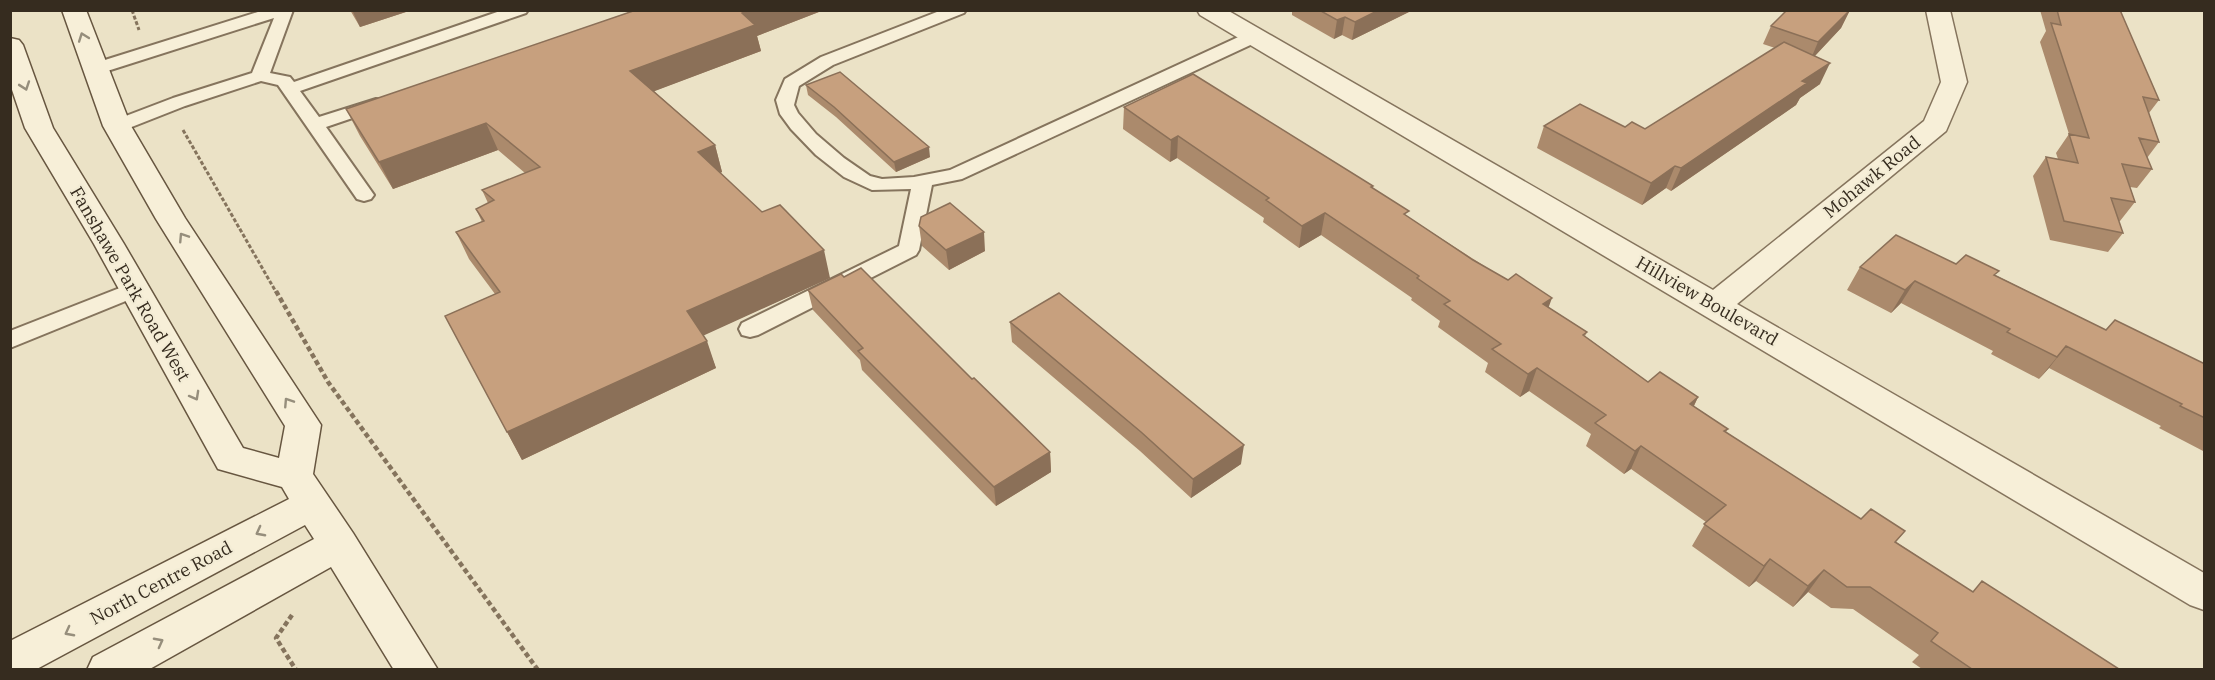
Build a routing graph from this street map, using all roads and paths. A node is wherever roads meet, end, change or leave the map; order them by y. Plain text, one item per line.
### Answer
1 (74, 10) edge
2 (132, 10) edge
3 (284, 10) edge
4 (520, 10) edge
5 (958, 10) edge
6 (1209, 10) edge
7 (1938, 10) edge
8 (1253, 37) junction
9 (10, 45) edge
10 (148, 52) junction
11 (95, 69) junction
12 (260, 76) junction
13 (290, 89) junction
14 (392, 98) edge
15 (169, 105) junction
16 (315, 125) junction
17 (117, 126) junction
18 (923, 180) junction
19 (364, 195) dead end
20 (135, 289) junction
21 (1715, 305) junction
22 (750, 328) dead end
23 (10, 340) edge
24 (303, 490) junction
25 (339, 544) junction
26 (2205, 593) edge
27 (10, 662) edge
28 (108, 669) edge
29 (417, 669) edge
30 (538, 669) edge

11 -> 1 street
2 - 10 path
3 - 10 lane
3 - 12 lane
4 - 13 lane
5 - 18 lane
6 - 8 street, Hillview Boulevard
7 - 21 street, Mohawk Road
8 - 18 lane
8 - 21 street, Hillview Boulevard
9 -> 20 street, Fanshawe Park Road West
10 - 11 lane
11 - 17 street
12 - 13 lane
12 - 15 lane
13 - 16 lane
14 - 16 lane
15 - 17 lane
15 - 30 path
16 - 19 lane
24 -> 17 street
18 - 22 lane
20 - 23 lane
20 -> 24 street, Fanshawe Park Road West
21 - 26 street, Hillview Boulevard
24 - 25 street
24 -> 27 street, North Centre Road
28 -> 25 street
25 - 29 street

